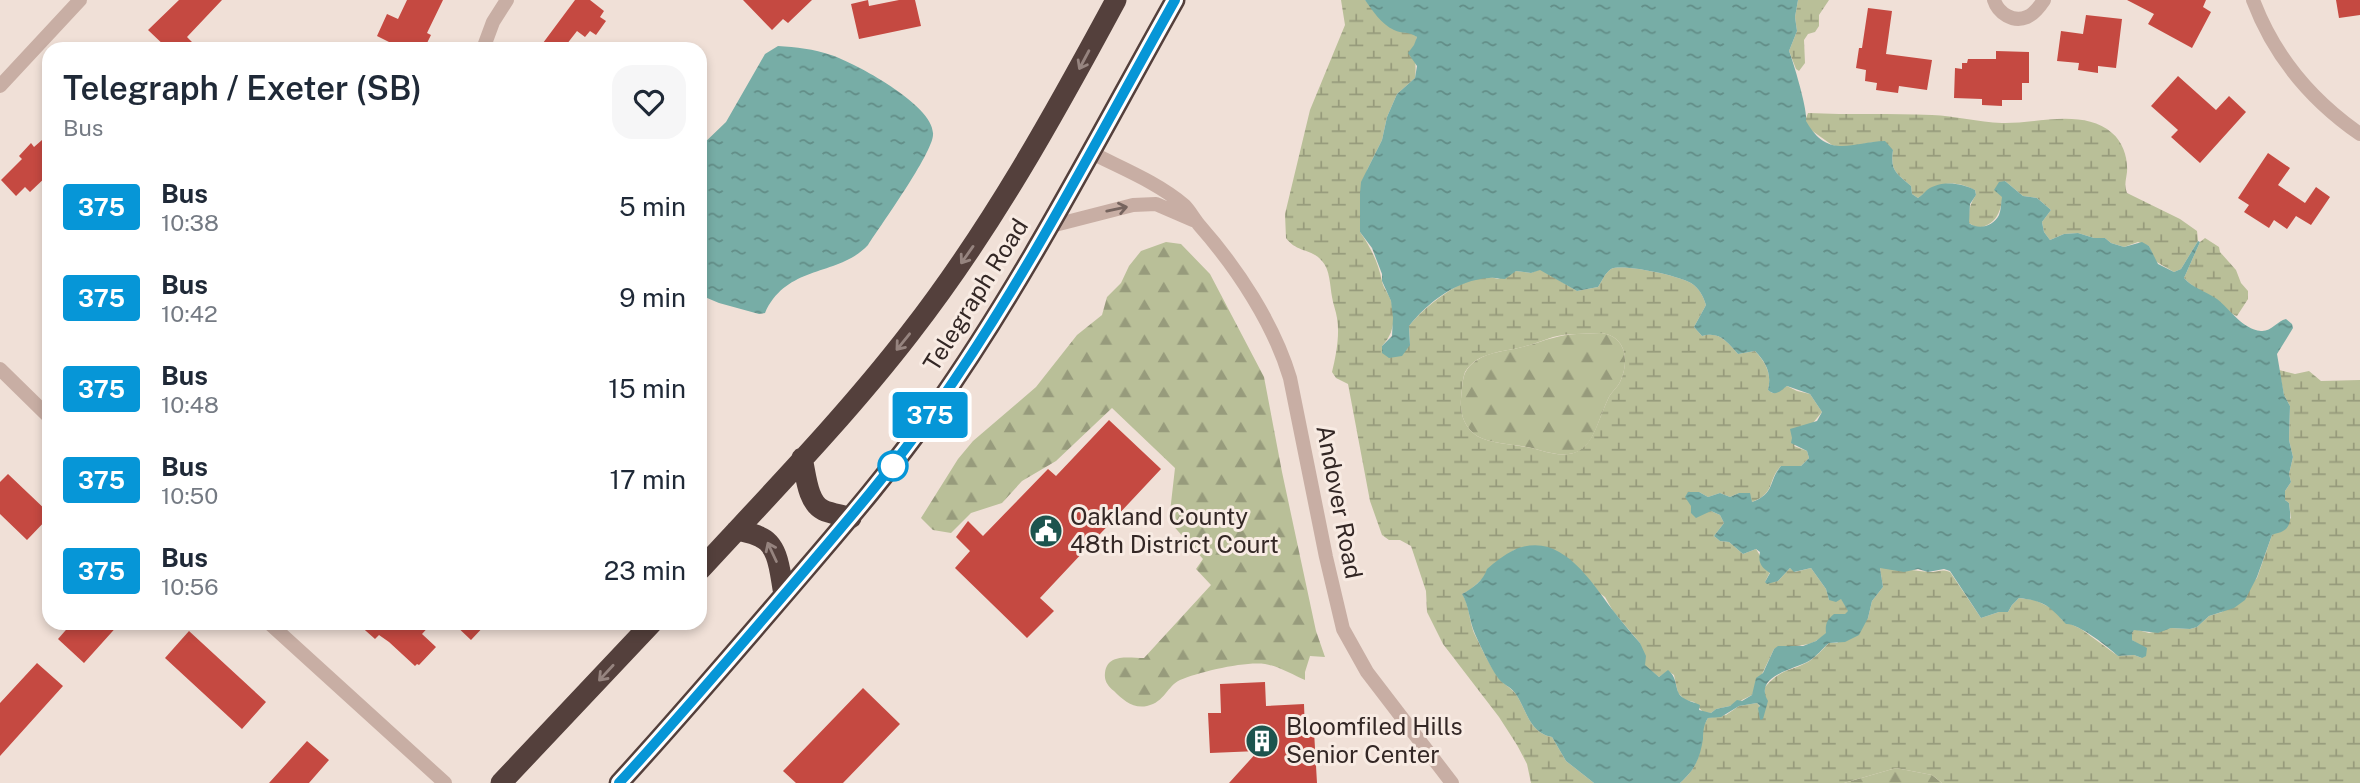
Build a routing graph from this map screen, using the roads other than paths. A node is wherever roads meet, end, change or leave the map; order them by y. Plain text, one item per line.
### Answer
1 (80, 0) edge
2 (507, 0) edge
3 (1116, 0) edge
4 (1175, 0) edge
5 (1994, 0) edge
6 (2044, 0) edge
7 (2253, 0) edge
8 (486, 42) edge
9 (0, 86) edge
10 (2360, 134) edge
11 (1090, 152) junction
12 (1197, 222) junction
13 (1051, 226) junction
14 (0, 369) edge
15 (42, 409) edge
16 (802, 458) junction
17 (851, 518) junction
18 (737, 530) junction
19 (707, 562) edge
20 (784, 594) junction
21 (277, 630) edge
22 (645, 630) edge
23 (445, 783) edge
24 (500, 783) edge
25 (619, 783) edge
26 (1452, 783) edge

1 - 9 street
2 - 8 street
3 -> 16 highway, Telegraph Road
4 - 11 highway, Telegraph Road
5 - 6 street
7 - 10 street
11 - 12 street, Andover Road
11 - 13 highway, Telegraph Road
13 -> 12 street, Andover Road
12 - 26 street, Andover Road
13 - 17 highway, Telegraph Road
14 - 15 street
16 - 17 highway
16 - 18 highway, Telegraph Road
17 - 20 highway, Telegraph Road
18 - 19 highway, Telegraph Road
20 -> 18 highway
20 - 25 highway, Telegraph Road
21 - 23 street
22 -> 24 highway

